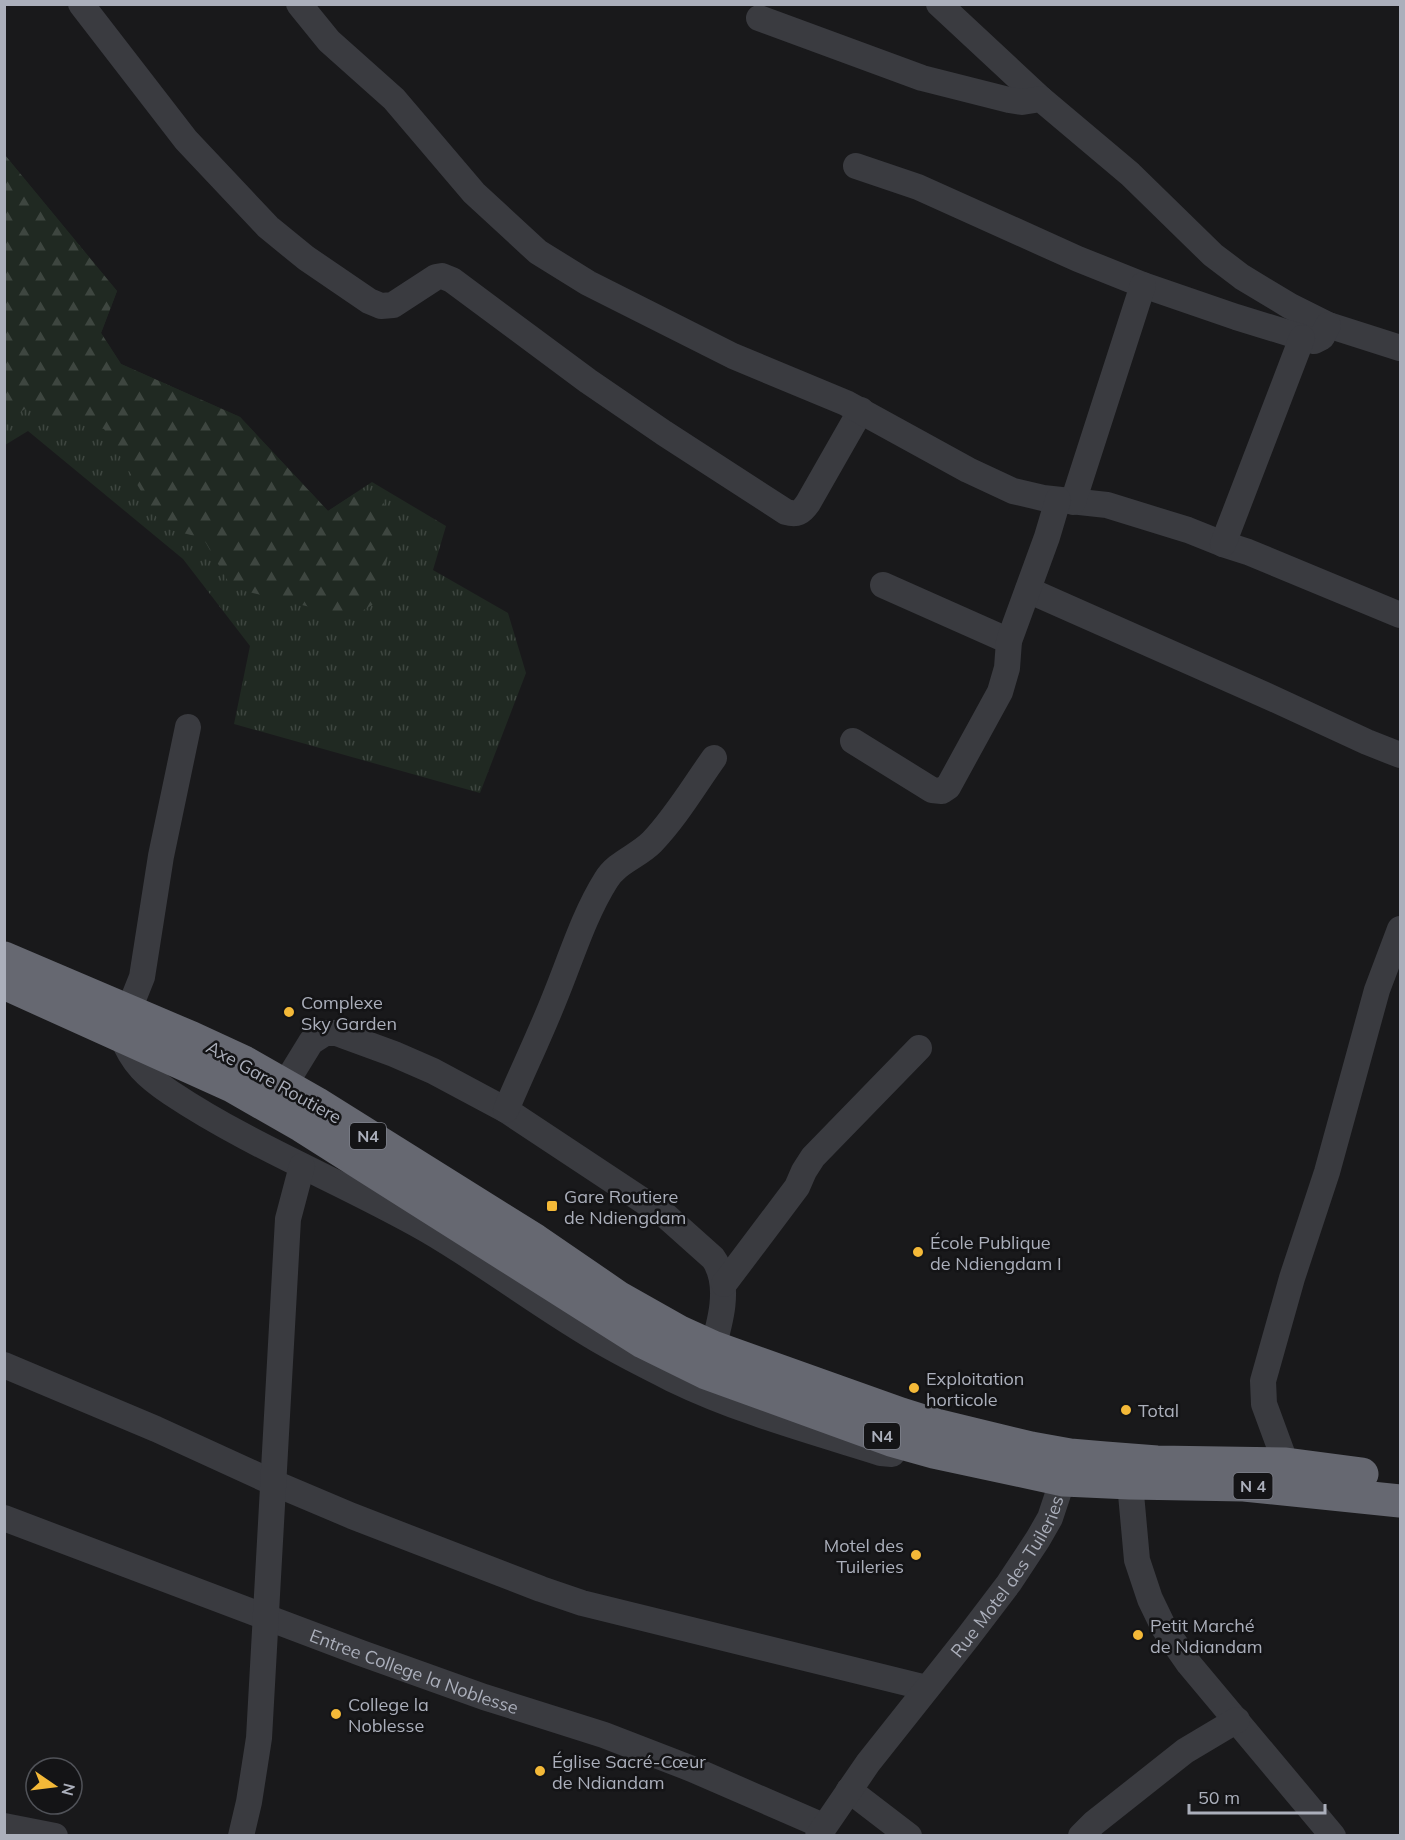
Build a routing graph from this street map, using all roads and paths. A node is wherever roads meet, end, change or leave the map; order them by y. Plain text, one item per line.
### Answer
1 (81, 4) edge
2 (298, 4) edge
3 (939, 4) edge
4 (759, 18) dead end
5 (1041, 99) junction
6 (856, 166) dead end
7 (1143, 285) junction
8 (1328, 325) junction
9 (1302, 338) junction
10 (1401, 348) edge
11 (861, 411) junction
12 (1066, 501) junction
13 (1222, 544) junction
14 (883, 585) dead end
15 (1028, 590) junction
16 (1401, 615) edge
17 (1009, 641) junction
18 (188, 727) dead end
19 (853, 741) dead end
20 (1401, 755) edge
21 (714, 758) dead end
22 (1401, 929) edge
23 (4, 958) edge
24 (4, 983) edge
25 (125, 1024) junction
26 (919, 1048) dead end
27 (277, 1097) junction
28 (506, 1110) junction
29 (302, 1166) junction
30 (724, 1284) junction
31 (710, 1360) junction
32 (4, 1365) edge
33 (934, 1452) junction
34 (1286, 1464) junction
35 (1067, 1468) junction
36 (1131, 1472) junction
37 (1401, 1478) edge
38 (274, 1483) junction
39 (1401, 1501) edge
40 (4, 1518) edge
41 (265, 1617) junction
42 (927, 1688) junction
43 (1237, 1720) junction
44 (849, 1790) junction
45 (4, 1826) edge
46 (821, 1831) edge
47 (55, 1836) edge
48 (241, 1836) edge
49 (909, 1836) edge
50 (1081, 1836) edge
51 (1333, 1836) edge

1 - 11 street
2 - 11 street
3 - 5 street
4 - 5 street
5 - 8 street
6 - 7 street
7 - 9 street
7 - 12 street
8 - 9 street
8 - 10 street
9 - 13 street
11 - 12 street
12 - 13 street
12 - 15 street
13 - 16 street
14 - 17 street
15 - 17 street
15 - 20 street
17 - 19 street
18 - 25 street
21 - 28 street
22 - 34 street
23 - 25 highway, Axe Gare Routiere / N4
24 - 25 highway, Axe Gare Routiere / N4
25 - 27 highway, Axe Gare Routiere / N4
25 - 29 street
26 - 30 street
27 - 28 street
27 - 31 highway, Axe Gare Routiere / N4
28 - 30 street
29 - 33 street
29 - 38 street
30 - 31 street
31 - 33 highway, N4
31 - 35 highway, N4
32 - 38 street
33 - 35 highway, N4
34 - 36 highway, N 4
34 - 37 highway, N 4
35 - 36 highway, N 4
35 - 42 street, Rue Motel des Tuileries
36 - 39 highway, N 4
36 - 43 street
38 - 41 street
38 - 42 street
40 - 41 street, Entree College la Noblesse
41 - 46 street, Entree College la Noblesse
41 - 48 street
42 - 44 street, Rue Motel des Tuileries
43 - 50 street
43 - 51 street
44 - 46 street, Rue Motel des Tuileries
44 - 49 street
45 - 47 street

